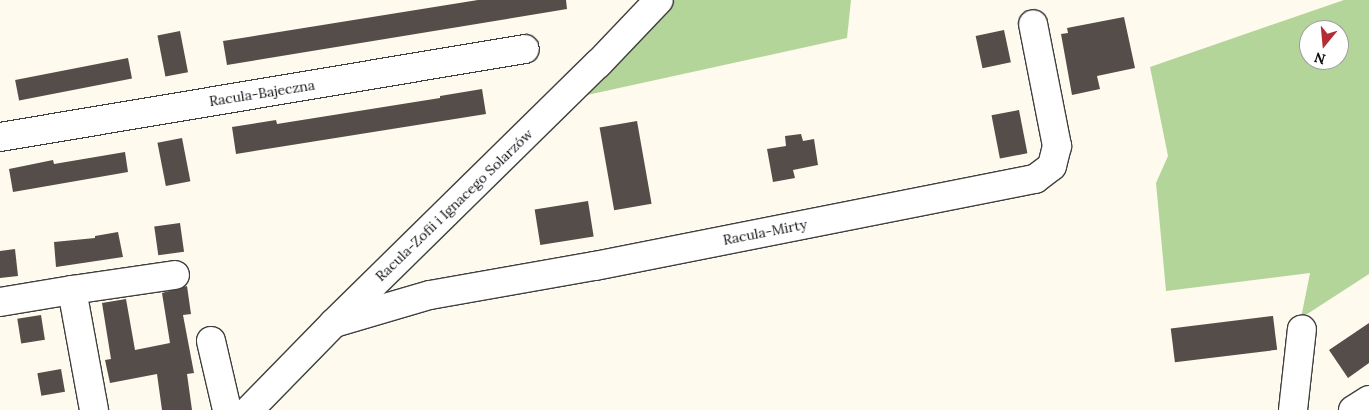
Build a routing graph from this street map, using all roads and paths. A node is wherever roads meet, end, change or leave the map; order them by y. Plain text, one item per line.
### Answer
1 (659, 0) edge
2 (1033, 24) dead end
3 (525, 49) dead end
4 (0, 137) edge
5 (176, 275) dead end
6 (72, 290) junction
7 (0, 302) edge
8 (334, 323) junction
9 (1302, 329) dead end
10 (211, 341) dead end
11 (1369, 400) edge
12 (94, 410) edge
13 (226, 410) edge
14 (249, 410) edge
15 (1293, 410) edge
16 (1353, 410) edge

1 - 8 street, Racula-Zofii i Ignacego Solarzów
2 - 8 street, Racula-Mirty
3 - 4 street, Racula-Bajeczna
5 - 6 street
6 - 7 street
6 - 12 street
8 - 14 street, Racula-Zofii i Ignacego Solarzów
9 - 15 street
10 - 13 street
11 - 16 street

